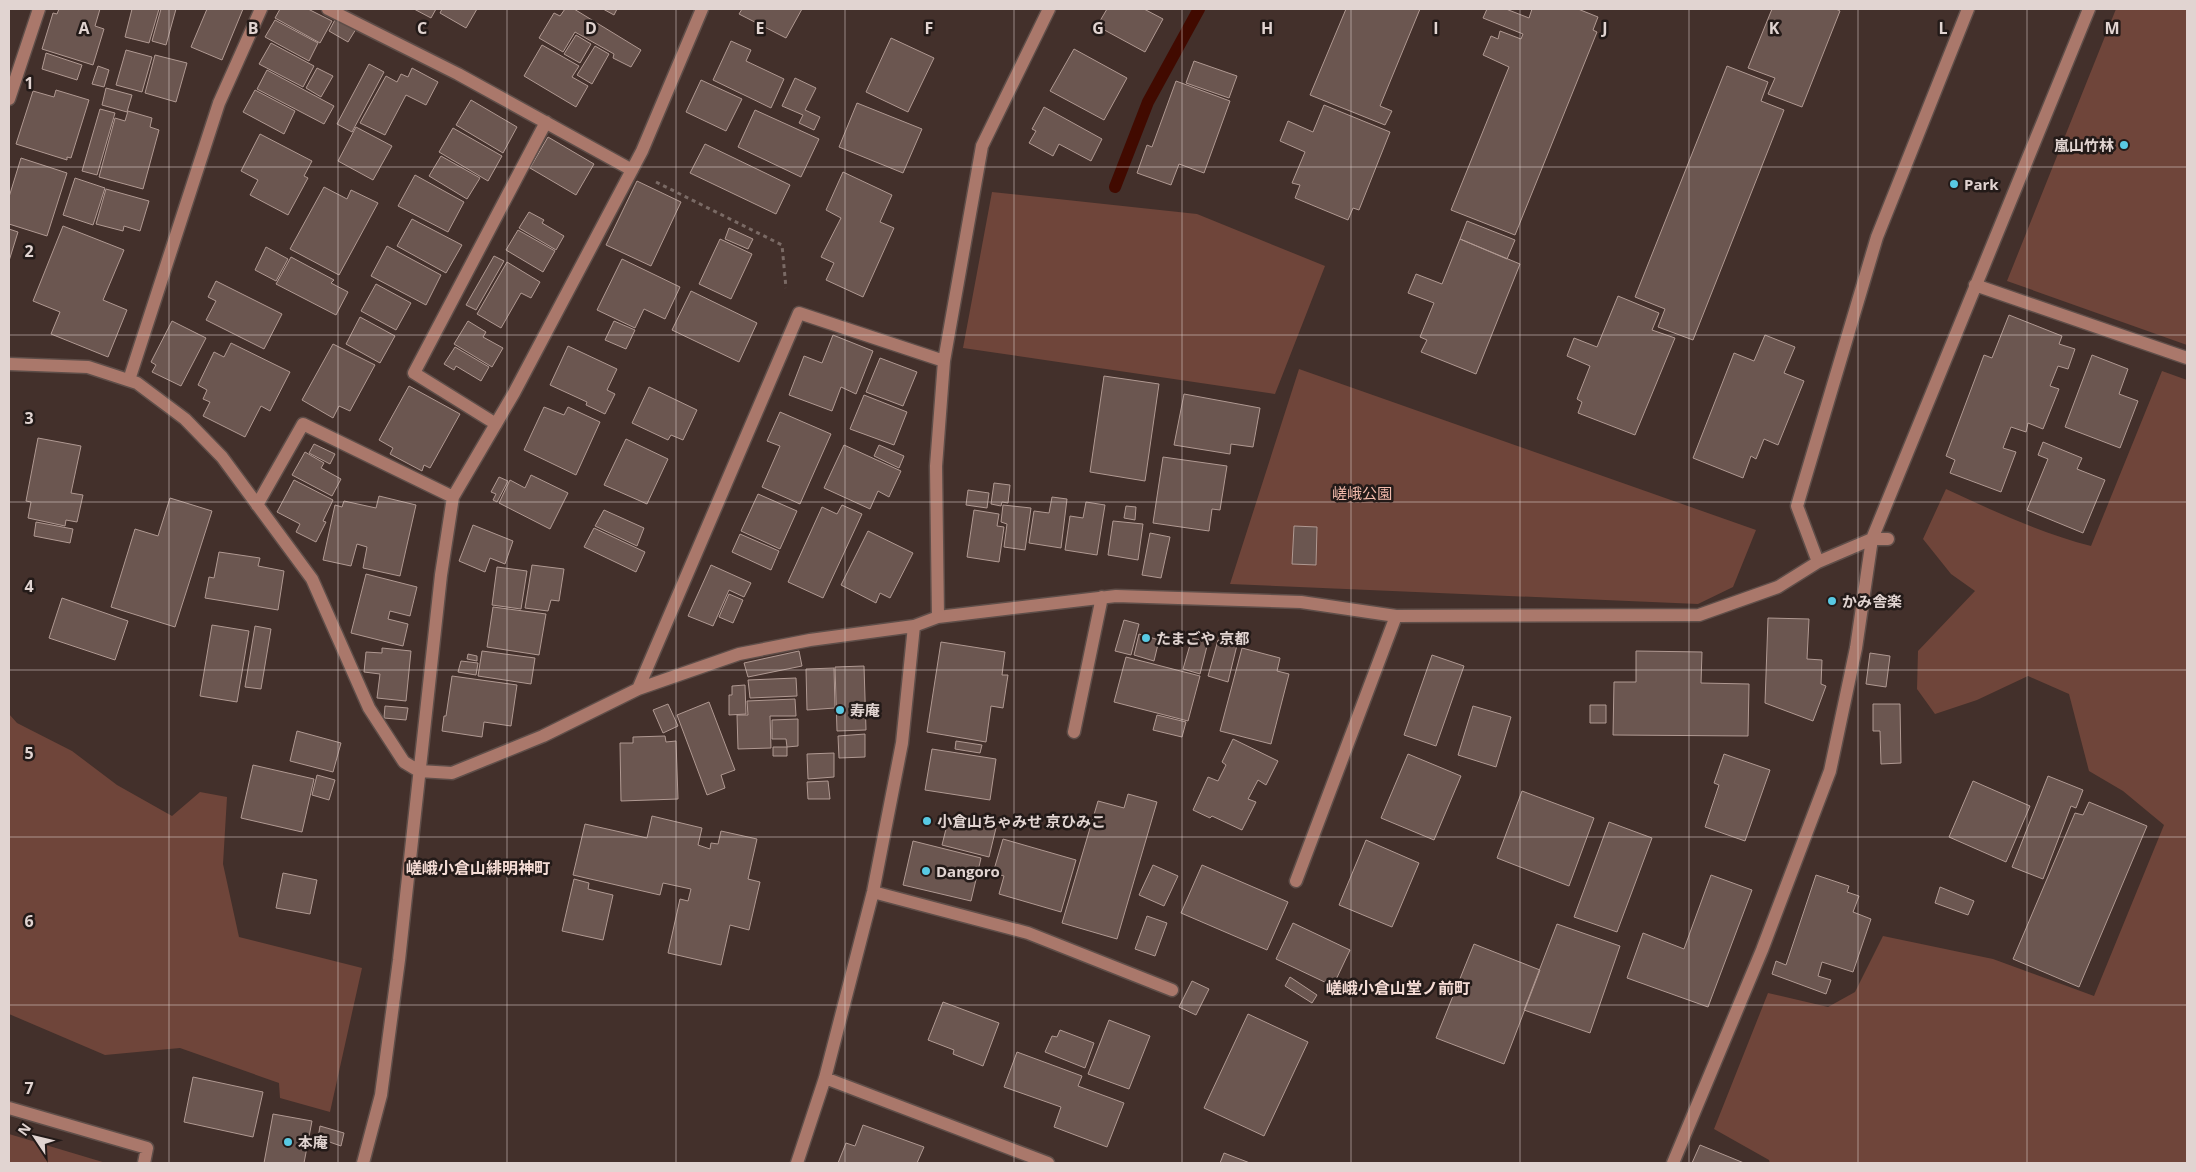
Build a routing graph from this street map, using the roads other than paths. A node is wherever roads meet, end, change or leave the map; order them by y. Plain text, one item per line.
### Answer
1 (38, 9) edge
2 (261, 9) edge
3 (328, 9) edge
4 (702, 9) edge
5 (1049, 9) edge
6 (1968, 9) edge
7 (2088, 9) edge
8 (9, 99) edge
9 (546, 122) junction
10 (632, 170) junction
11 (1975, 286) junction
12 (2187, 358) edge
13 (944, 361) junction
14 (9, 364) edge
15 (129, 380) junction
16 (496, 424) junction
17 (453, 497) junction
18 (257, 504) junction
19 (1872, 539) junction
20 (1888, 539) dead end
21 (1818, 562) junction
22 (1102, 597) junction
23 (1396, 616) junction
24 (938, 617) junction
25 (914, 626) junction
26 (638, 689) junction
27 (1074, 732) dead end
28 (419, 771) junction
29 (1296, 881) dead end
30 (873, 892) junction
31 (1172, 990) dead end
32 (825, 1078) junction
33 (9, 1108) edge
34 (144, 1163) edge
35 (362, 1163) edge
36 (796, 1163) edge
37 (1048, 1163) edge
38 (1673, 1163) edge

1 - 8 street
2 - 15 street
3 - 9 street
4 - 10 street
5 - 13 street
6 - 21 street
7 - 11 street
9 - 10 street
9 - 16 street
10 - 16 street
11 - 12 street
11 - 19 street
13 - 24 street
13 - 26 street
14 - 15 street
15 - 18 street
16 - 17 street
17 - 18 street
17 - 28 street
18 - 28 street
19 - 20 street
19 - 21 street
19 - 38 street
21 - 23 street
22 - 23 street
22 - 24 street
22 - 27 street
23 - 29 street
24 - 25 street
25 - 26 street
25 - 30 street
26 - 28 street
28 - 35 street
30 - 31 street
30 - 32 street
32 - 36 street
32 - 37 street
33 - 34 street

